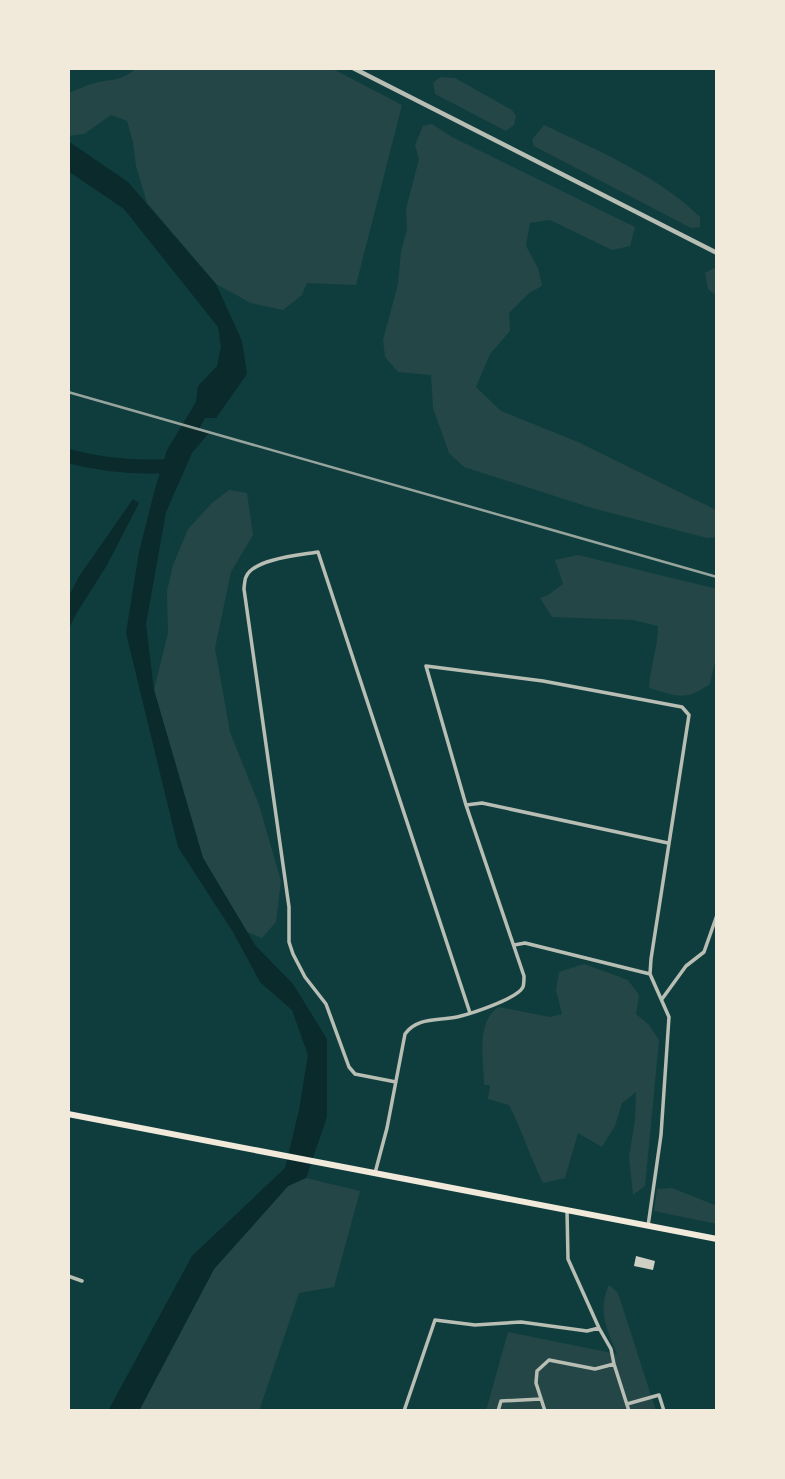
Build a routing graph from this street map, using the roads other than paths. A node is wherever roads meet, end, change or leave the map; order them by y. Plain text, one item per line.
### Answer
1 (354, 68) edge
2 (717, 253) edge
3 (466, 805) junction
4 (667, 844) junction
5 (717, 915) edge
6 (514, 945) junction
7 (650, 974) junction
8 (662, 1000) junction
9 (470, 1013) junction
10 (396, 1082) junction
11 (68, 1114) edge
12 (375, 1173) junction
13 (567, 1210) junction
14 (648, 1226) junction
15 (717, 1239) edge
16 (68, 1276) edge
17 (82, 1281) dead end
18 (599, 1328) junction
19 (614, 1364) junction
20 (541, 1399) junction
21 (627, 1404) junction
22 (404, 1411) edge
23 (498, 1411) edge
24 (545, 1411) edge
25 (629, 1411) edge
26 (664, 1411) edge

1 - 2 street
3 - 4 street
3 - 4 street
3 - 6 street
4 - 7 street
5 - 8 street
6 - 7 street
6 - 9 street
7 - 8 street
8 - 14 street
9 - 10 street
9 - 10 street
10 - 12 street
11 - 12 main road
12 - 13 main road
13 - 14 main road
13 - 18 street
14 - 15 main road
16 - 17 street
18 - 19 street
18 - 22 street
19 - 20 street
19 - 21 street
20 - 23 street
20 - 24 street
21 - 25 street
21 - 26 street

